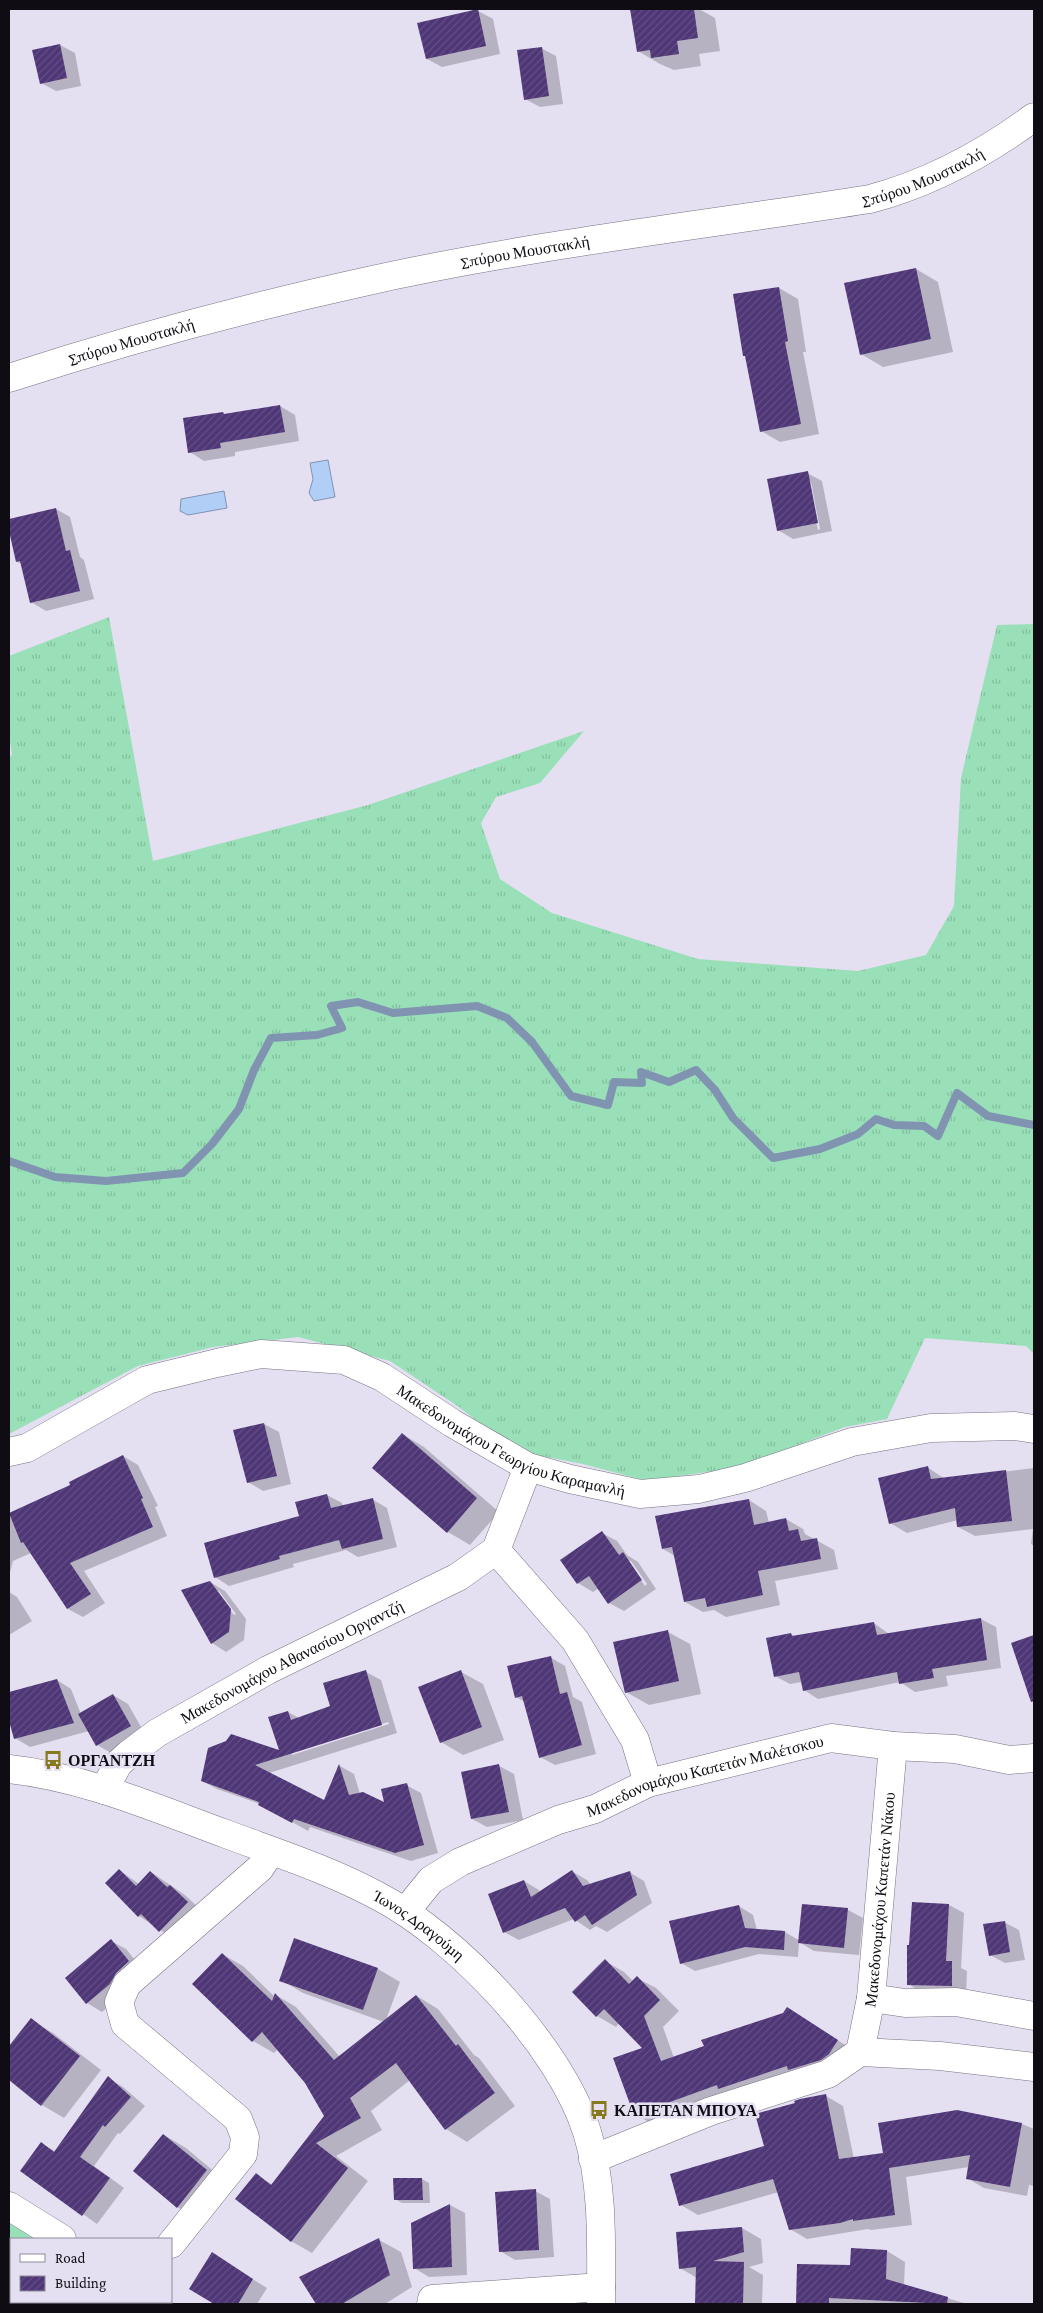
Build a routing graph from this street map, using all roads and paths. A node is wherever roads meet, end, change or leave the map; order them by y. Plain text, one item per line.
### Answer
1 (1034, 117) edge
2 (9, 378) edge
3 (1034, 1429) edge
4 (9, 1452) edge
5 (528, 1467) junction
6 (496, 1550) junction
7 (893, 1746) junction
8 (1034, 1758) edge
9 (9, 1769) edge
10 (648, 1783) junction
11 (104, 1790) junction
12 (272, 1851) junction
13 (405, 1912) junction
14 (871, 1998) junction
15 (1034, 2016) edge
16 (860, 2052) junction
17 (1034, 2067) edge
18 (593, 2159) junction
19 (9, 2206) edge
20 (60, 2238) edge
21 (172, 2243) edge
22 (601, 2296) edge
23 (431, 2304) edge

1 - 2 street, Σπύρου Μουστακλή
3 - 5 street, Μακεδονομάχου Γεωργίου Καραμανλή
4 - 5 street, Μακεδονομάχου Γεωργίου Καραμανλή
5 - 6 street
6 - 10 street
6 - 11 street, Μακεδονομάχου Αθανασίου Οργαντζή
7 - 8 street, Μακεδονομάχου Καπετάν Μαλέτσκου
7 - 10 street, Μακεδονομάχου Καπετάν Μαλέτσκου
7 - 14 street, Μακεδονομάχου Καπετάν Νάκου
9 - 11 street, Ίωνος Δραγούμη
10 - 13 street, Μακεδονομάχου Καπετάν Μαλέτσκου
11 - 12 street, Ίωνος Δραγούμη
12 - 13 street, Ίωνος Δραγούμη
12 - 21 street
13 - 18 street, Ίωνος Δραγούμη
14 - 15 street
14 - 16 street, Μακεδονομάχου Καπετάν Νάκου
16 - 17 street
16 - 18 street
18 - 22 street, Ίωνος Δραγούμη
19 - 20 street
22 - 23 street

